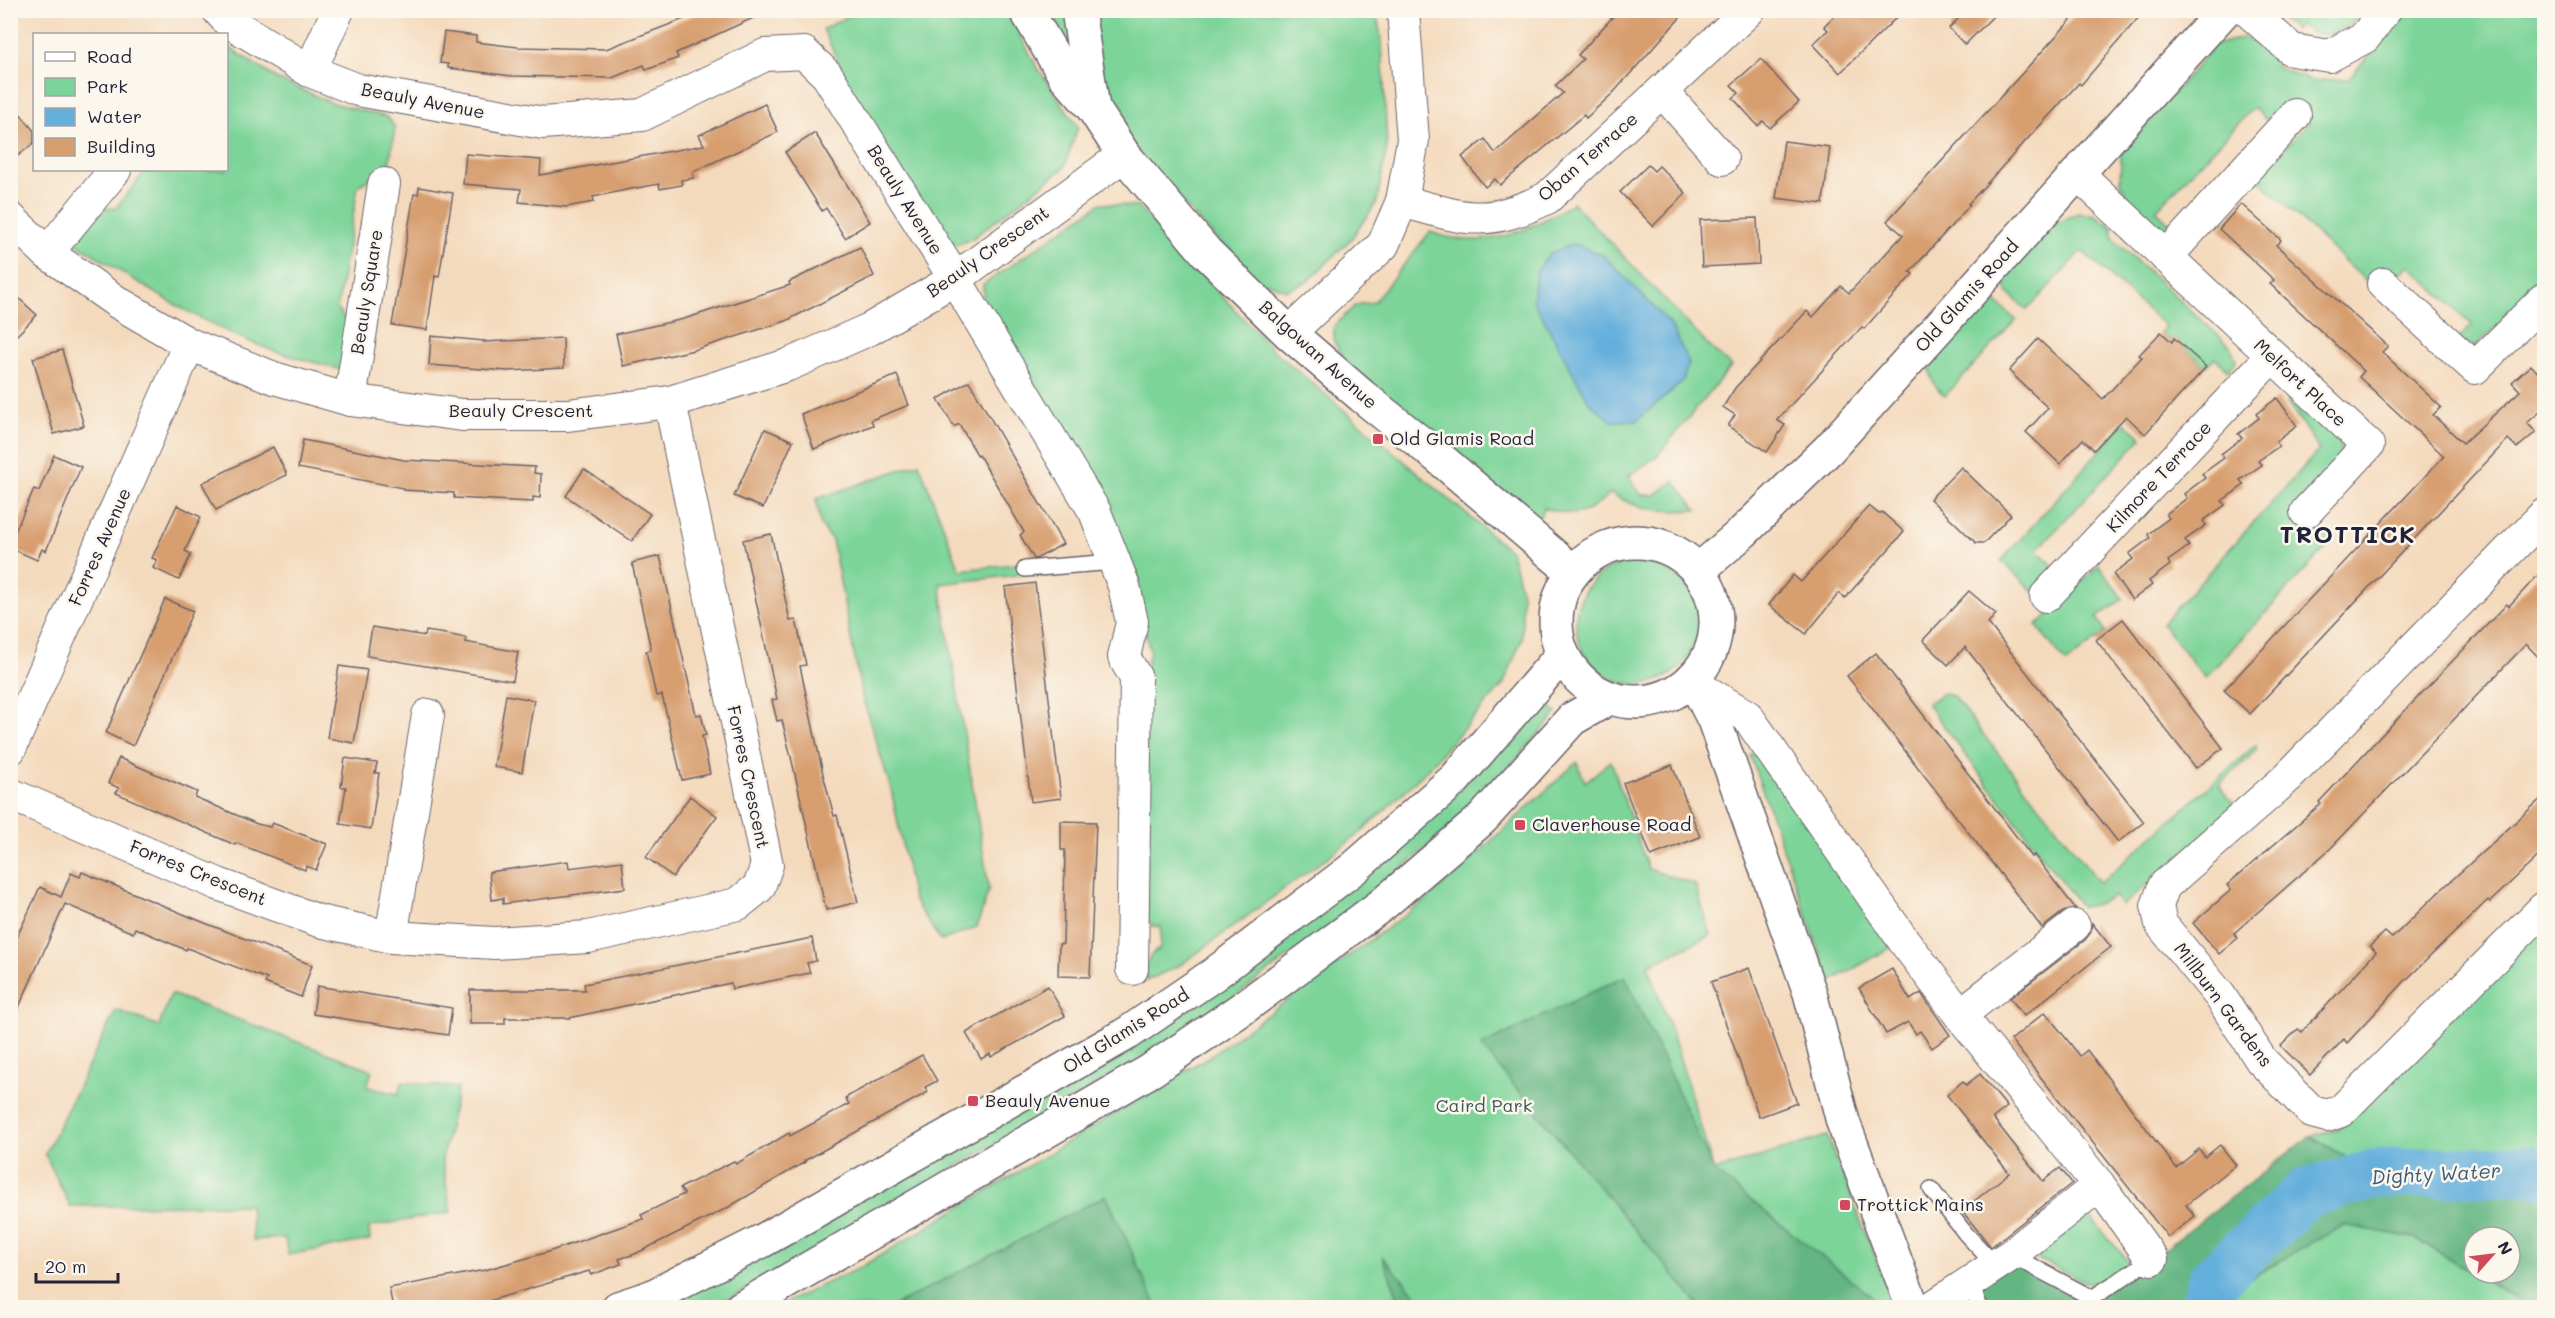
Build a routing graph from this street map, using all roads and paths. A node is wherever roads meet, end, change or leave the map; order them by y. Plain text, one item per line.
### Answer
1 (218, 10) edge
2 (338, 10) edge
3 (1026, 10) edge
4 (1078, 10) edge
5 (1403, 10) edge
6 (1749, 10) edge
7 (2225, 10) edge
8 (2247, 10) edge
9 (2385, 10) edge
10 (310, 71) junction
11 (1662, 91) junction
12 (1093, 108) junction
13 (2295, 115) dead end
14 (1124, 155) junction
15 (1722, 159) dead end
16 (114, 171) edge
17 (2078, 174) junction
18 (384, 184) dead end
19 (1402, 201) junction
20 (10, 218) edge
21 (47, 253) junction
22 (2166, 257) junction
23 (955, 279) junction
24 (2383, 284) dead end
25 (2544, 299) edge
26 (1289, 333) junction
27 (189, 344) junction
28 (2271, 357) junction
29 (350, 400) junction
30 (670, 402) junction
31 (2306, 512) dead end
32 (2544, 515) edge
33 (1114, 562) junction
34 (1025, 569) dead end
35 (1698, 571) junction
36 (1573, 572) junction
37 (2046, 596) dead end
38 (1562, 655) junction
39 (1695, 682) junction
40 (1609, 698) junction
41 (428, 715) dead end
42 (10, 750) edge
43 (10, 794) edge
44 (2544, 908) edge
45 (2074, 926) dead end
46 (391, 936) junction
47 (1141, 949) dead end
48 (1959, 1015) junction
49 (2099, 1185) junction
50 (1931, 1190) dead end
51 (2152, 1259) joint
52 (1989, 1277) edge
53 (618, 1308) edge
54 (741, 1308) edge
55 (1912, 1308) edge
56 (1931, 1308) edge

1 - 10 street, Beauly Avenue
2 - 10 street
3 - 12 street, Balgowan Avenue
4 - 12 street, Balgowan Avenue
5 - 19 street
6 - 11 street, Oban Terrace
7 - 17 street, Old Glamis Road
8 - 9 street
10 - 23 street, Beauly Avenue
11 - 15 street
11 - 19 street, Oban Terrace
12 - 14 street, Balgowan Avenue
13 - 22 street
14 - 23 street, Beauly Crescent
14 - 26 street, Balgowan Avenue
16 - 21 street
17 - 22 street, Melfort Place
17 - 35 street, Old Glamis Road
18 - 29 street, Beauly Square
19 - 26 street
20 - 21 street, Beauly Crescent
21 - 27 street, Beauly Crescent
22 - 28 street, Melfort Place
23 - 30 street, Beauly Crescent
23 - 33 street, Beauly Avenue
24 - 25 street
26 - 36 street, Balgowan Avenue
27 - 29 street, Beauly Crescent
27 - 42 street, Forres Avenue
28 - 31 street, Melfort Place
28 - 37 street, Kilmore Terrace
29 - 30 street, Beauly Crescent
30 - 46 street, Forres Crescent
32 - 44 street, Millburn Gardens
33 - 34 lane
33 - 47 street, Beauly Avenue
35 - 36 street
35 - 39 street
36 - 38 street
38 - 40 street
38 - 53 street, Old Glamis Road
39 - 40 street
39 - 48 street
39 - 55 street
40 - 54 street
41 - 46 street
43 - 46 street, Forres Crescent
45 - 48 street
48 - 49 street
49 - 51 street
49 - 52 street
50 - 52 lane
51 - 52 lane
52 - 56 street

